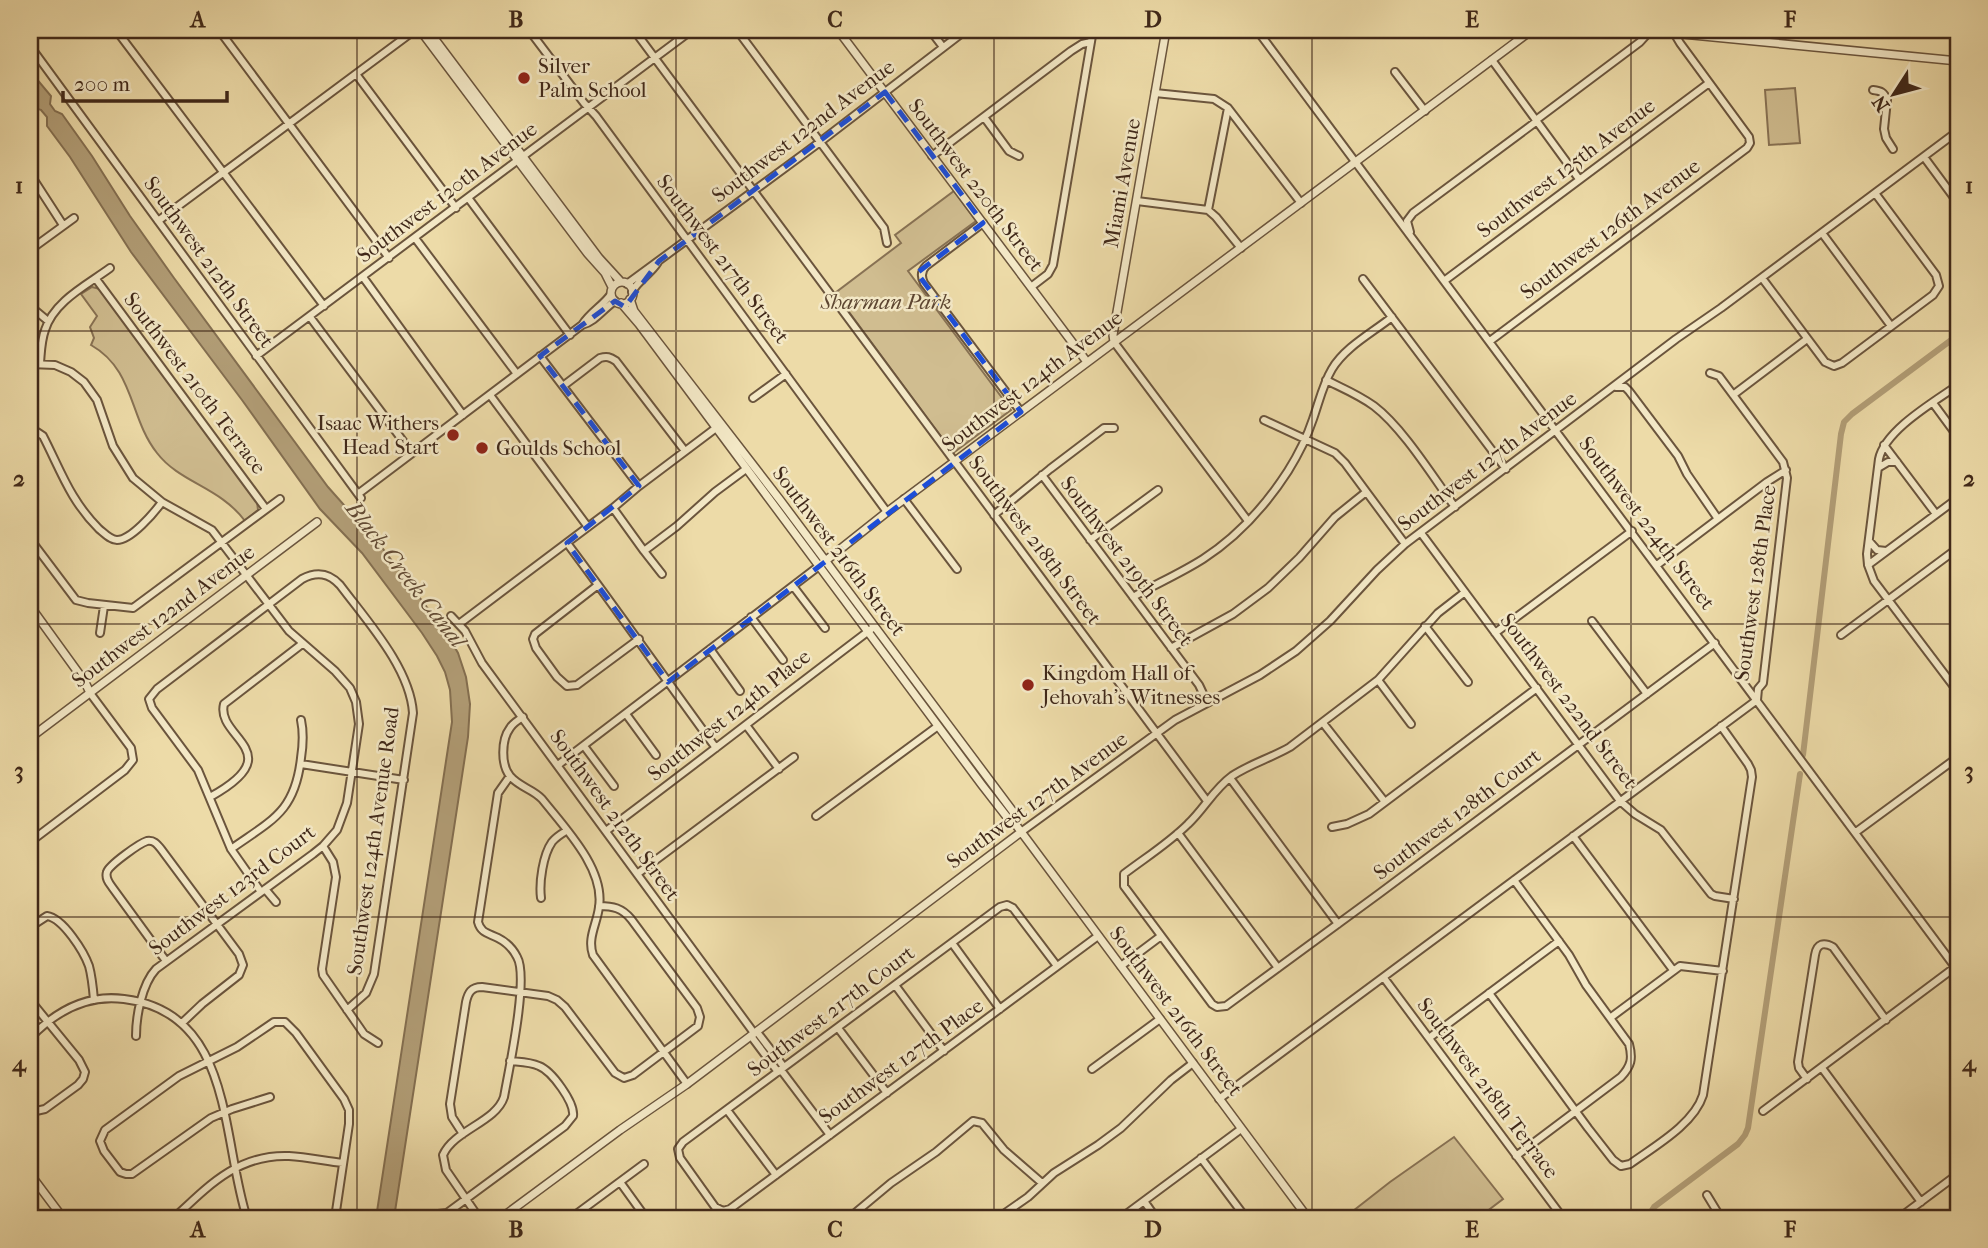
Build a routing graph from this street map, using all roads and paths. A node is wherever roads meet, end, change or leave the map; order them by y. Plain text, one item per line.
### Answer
1 (116, 30) edge
2 (219, 30) edge
3 (417, 30) edge
4 (428, 30) edge
5 (529, 30) edge
6 (634, 30) edge
7 (692, 30) edge
8 (737, 30) edge
9 (838, 30) edge
10 (930, 30) edge
11 (967, 30) edge
12 (1093, 30) edge
13 (1166, 30) edge
14 (1257, 30) edge
15 (1532, 30) edge
16 (1641, 30) edge
17 (1650, 31) edge
18 (1674, 33) junction
19 (1091, 42) junction
20 (30, 46) edge
21 (943, 47) junction
22 (655, 58) junction
23 (1492, 60) junction
24 (1958, 61) edge
25 (1395, 72) dead end
26 (356, 74) junction
27 (1709, 83) junction
28 (1873, 90) dead end
29 (885, 92) junction
30 (1155, 93) junction
31 (588, 108) junction
32 (1228, 108) junction
33 (1424, 111) junction
34 (984, 117) junction
35 (1536, 121) junction
36 (290, 123) junction
37 (1958, 131) edge
38 (820, 142) junction
39 (1893, 149) dead end
40 (932, 156) junction
41 (1019, 156) dead end
42 (1924, 157) junction
43 (521, 159) junction
44 (1354, 162) junction
45 (223, 172) junction
46 (30, 174) edge
47 (1579, 179) junction
48 (1958, 183) edge
49 (753, 190) junction
50 (1949, 190) junction
51 (1875, 193) junction
52 (469, 198) junction
53 (1137, 201) junction
54 (1301, 203) junction
55 (1958, 203) edge
56 (456, 208) junction
57 (1208, 210) junction
58 (74, 218) dead end
59 (158, 221) junction
60 (983, 223) junction
61 (63, 225) junction
62 (1822, 233) junction
63 (1411, 237) junction
64 (415, 238) junction
65 (687, 240) junction
66 (887, 243) dead end
67 (1241, 248) junction
68 (30, 250) edge
69 (389, 258) junction
70 (659, 261) junction
71 (110, 268) dead end
72 (363, 277) junction
73 (1762, 278) junction
74 (96, 279) junction
75 (1363, 279) dead end
76 (1444, 281) junction
77 (624, 283) junction
78 (1031, 287) junction
79 (615, 296) junction
80 (631, 296) junction
81 (30, 306) edge
82 (324, 306) junction
83 (310, 317) junction
84 (1392, 317) junction
85 (48, 321) junction
86 (1891, 326) junction
87 (570, 335) junction
88 (1807, 339) junction
89 (1490, 341) junction
90 (1114, 342) junction
91 (256, 356) junction
92 (540, 356) junction
93 (1087, 362) junction
94 (40, 363) junction
95 (30, 364) edge
96 (1710, 373) dead end
97 (517, 374) junction
98 (786, 374) junction
99 (1326, 380) junction
100 (1958, 385) edge
101 (563, 386) junction
102 (1611, 389) junction
103 (490, 395) junction
104 (1733, 395) junction
105 (753, 398) dead end
106 (1933, 403) junction
107 (1021, 412) junction
108 (463, 415) junction
109 (1264, 420) dead end
110 (716, 428) junction
111 (1114, 428) dead end
112 (1557, 431) junction
113 (30, 433) edge
114 (1958, 437) edge
115 (1305, 440) junction
116 (1884, 444) junction
117 (685, 451) junction
118 (412, 453) junction
119 (955, 461) junction
120 (1897, 462) junction
121 (1878, 468) junction
122 (746, 469) junction
123 (1506, 469) junction
124 (1786, 470) junction
125 (1042, 475) junction
126 (765, 480) junction
127 (639, 486) junction
128 (1158, 490) dead end
129 (1366, 492) junction
130 (1958, 498) edge
131 (280, 499) dead end
132 (904, 499) junction
133 (162, 502) junction
134 (1455, 507) junction
135 (267, 509) junction
136 (613, 509) junction
137 (887, 512) junction
138 (1936, 514) junction
139 (994, 515) junction
140 (1718, 519) junction
141 (1248, 521) junction
142 (317, 522) dead end
143 (588, 527) junction
144 (1632, 531) junction
145 (1421, 533) junction
146 (30, 539) edge
147 (1090, 540) junction
148 (1869, 541) junction
149 (222, 542) junction
150 (567, 543) junction
151 (1405, 544) junction
152 (645, 551) junction
153 (1886, 551) junction
154 (1957, 551) edge
155 (822, 563) junction
156 (1657, 565) junction
157 (1868, 565) junction
158 (957, 569) dead end
159 (662, 575) dead end
160 (247, 576) junction
161 (598, 585) junction
162 (793, 586) junction
163 (1465, 592) junction
164 (1133, 597) junction
165 (1889, 598) junction
166 (268, 605) junction
167 (30, 606) edge
168 (104, 606) junction
169 (451, 616) dead end
170 (751, 617) junction
171 (1592, 621) dead end
172 (459, 624) junction
173 (1425, 626) junction
174 (825, 628) dead end
175 (871, 629) junction
176 (100, 633) dead end
177 (1495, 633) junction
178 (1841, 635) dead end
179 (639, 639) junction
180 (1715, 643) junction
181 (302, 644) junction
182 (710, 649) junction
183 (1171, 649) junction
184 (783, 660) dead end
185 (1378, 680) junction
186 (668, 682) junction
187 (1468, 682) dead end
188 (1537, 688) junction
189 (740, 691) dead end
190 (1958, 691) edge
191 (90, 693) junction
192 (1647, 694) junction
193 (1757, 700) junction
194 (1208, 702) junction
195 (626, 714) junction
196 (523, 717) junction
197 (301, 720) dead end
198 (1322, 723) junction
199 (1411, 724) dead end
200 (746, 725) junction
201 (938, 726) junction
202 (1721, 726) junction
203 (1157, 733) junction
204 (30, 738) edge
205 (1579, 744) junction
206 (584, 746) junction
207 (716, 748) junction
208 (656, 755) dead end
209 (794, 757) dead end
210 (1958, 757) edge
211 (301, 764) junction
212 (558, 765) junction
213 (779, 769) junction
214 (352, 773) junction
215 (510, 776) junction
216 (1230, 778) junction
217 (404, 780) junction
218 (614, 786) dead end
219 (210, 797) junction
220 (1207, 801) junction
221 (1620, 801) junction
222 (1385, 802) junction
223 (816, 816) dead end
224 (1332, 827) dead end
225 (1019, 828) junction
226 (566, 831) junction
227 (606, 831) junction
228 (1856, 832) junction
229 (1178, 833) junction
230 (1573, 836) junction
231 (30, 842) edge
232 (323, 846) junction
233 (231, 849) junction
234 (637, 874) junction
235 (1514, 880) junction
236 (263, 890) junction
237 (541, 898) dead end
238 (1734, 899) junction
239 (276, 902) dead end
240 (599, 906) junction
241 (1338, 923) junction
242 (217, 925) junction
243 (30, 927) edge
244 (1098, 936) junction
245 (1161, 936) junction
246 (1559, 941) junction
247 (952, 943) junction
248 (166, 961) junction
249 (1057, 966) junction
250 (1121, 967) junction
251 (1278, 968) junction
252 (1957, 968) edge
253 (1673, 970) junction
254 (1723, 971) junction
255 (1384, 978) junction
256 (895, 985) junction
257 (521, 993) junction
258 (1489, 993) junction
259 (30, 1000) edge
260 (94, 1000) junction
261 (142, 1002) junction
262 (1000, 1009) junction
263 (347, 1010) junction
264 (1610, 1018) junction
265 (1160, 1019) junction
266 (1886, 1020) junction
267 (49, 1021) junction
268 (182, 1023) junction
269 (838, 1028) junction
270 (754, 1034) junction
271 (136, 1036) dead end
272 (30, 1038) edge
273 (1429, 1038) junction
274 (378, 1043) dead end
275 (944, 1051) junction
276 (664, 1052) junction
277 (210, 1061) junction
278 (510, 1061) junction
279 (1192, 1063) junction
280 (1822, 1068) junction
281 (1092, 1069) dead end
282 (781, 1070) junction
283 (1807, 1079) junction
284 (687, 1084) junction
285 (887, 1093) junction
286 (270, 1097) dead end
287 (1219, 1099) junction
288 (31, 1110) edge
289 (727, 1110) junction
290 (1576, 1111) junction
291 (1763, 1111) dead end
292 (224, 1113) junction
293 (1241, 1129) junction
294 (463, 1134) junction
295 (830, 1135) junction
296 (1516, 1156) junction
297 (1201, 1158) junction
298 (343, 1163) junction
299 (644, 1164) dead end
300 (235, 1169) junction
301 (30, 1174) edge
302 (1958, 1174) edge
303 (776, 1175) junction
304 (620, 1182) junction
305 (1042, 1184) junction
306 (1707, 1195) dead end
307 (466, 1199) junction
308 (1144, 1201) junction
309 (1921, 1202) junction
310 (723, 1211) joint
311 (438, 1214) dead end
312 (62, 1218) edge
313 (174, 1218) edge
314 (247, 1218) edge
315 (335, 1218) edge
316 (479, 1218) edge
317 (501, 1218) edge
318 (571, 1218) edge
319 (646, 1218) edge
320 (849, 1218) edge
321 (998, 1218) edge
322 (1121, 1218) edge
323 (1156, 1218) edge
324 (1246, 1218) edge
325 (1308, 1218) edge
326 (1563, 1218) edge
327 (1721, 1218) edge
328 (1899, 1218) edge

1 - 45 street
2 - 36 street
3 - 26 street
3 - 43 street, Southwest 216th Street
4 - 43 street, Southwest 216th Street
5 - 31 street, Southwest 217th Street
6 - 22 street, Southwest 218th Street
7 - 22 street, Southwest 120th Avenue
8 - 38 street
9 - 29 street, Southwest 220th Street
10 - 21 street
11 - 21 street, Southwest 122nd Avenue
12 - 19 street
13 - 30 street, Miami Avenue
14 - 44 street, Southwest 224th Street
15 - 23 street, Southwest 124th Avenue
16 - 17 street
17 - 18 street
17 - 35 street
18 - 24 street
18 - 27 street
19 - 34 street
19 - 78 street
20 - 59 street, Southwest 212th Street
21 - 29 street, Southwest 122nd Avenue
22 - 31 street, Southwest 120th Avenue
22 - 49 street, Southwest 218th Street
23 - 33 street, Southwest 124th Avenue
23 - 35 street
25 - 33 street
26 - 36 street
26 - 56 street
27 - 47 street, Southwest 125th Avenue
27 - 89 street, Southwest 126th Avenue
28 - 39 street
29 - 38 street, Southwest 122nd Avenue
29 - 40 street, Southwest 220th Street
30 - 32 street
30 - 53 street, Miami Avenue
31 - 43 street, Southwest 120th Avenue
31 - 65 street, Southwest 217th Street
32 - 54 street
32 - 57 street
33 - 44 street, Southwest 124th Avenue
34 - 40 street
34 - 41 street
35 - 47 street
35 - 63 street
36 - 45 street
36 - 69 street
37 - 42 street, Southwest 127th Avenue
38 - 49 street, Southwest 122nd Avenue
38 - 66 street
40 - 60 street, Southwest 220th Street
42 - 50 street
42 - 51 street, Southwest 127th Avenue
43 - 52 street, Southwest 120th Avenue
43 - 77 street, Southwest 216th Street
43 - 79 street, Southwest 216th Street
44 - 54 street, Southwest 124th Avenue
44 - 63 street, Southwest 224th Street
45 - 59 street
45 - 82 street
46 - 61 street
47 - 76 street, Southwest 125th Avenue
48 - 50 street
49 - 65 street, Southwest 122nd Avenue
49 - 119 street, Southwest 218th Street
50 - 55 street
51 - 62 street, Southwest 127th Avenue
51 - 86 street
52 - 56 street, Southwest 120th Avenue
52 - 87 street
53 - 57 street
53 - 90 street, Miami Avenue
54 - 67 street, Southwest 124th Avenue
56 - 64 street, Southwest 120th Avenue
57 - 67 street
58 - 61 street
59 - 91 street, Southwest 212th Street
60 - 78 street, Southwest 220th Street
60 - 107 street
61 - 68 street
62 - 73 street, Southwest 127th Avenue
62 - 86 street
63 - 76 street, Southwest 224th Street
64 - 69 street, Southwest 120th Avenue
64 - 97 street
65 - 70 street, Southwest 122nd Avenue
65 - 98 street, Southwest 217th Street
67 - 90 street, Southwest 124th Avenue
69 - 72 street, Southwest 120th Avenue
70 - 77 street, Southwest 122nd Avenue
70 - 80 street, Southwest 122nd Avenue
71 - 74 street
72 - 82 street, Southwest 120th Avenue
72 - 108 street
73 - 88 street
73 - 102 street, Southwest 127th Avenue
74 - 85 street
74 - 135 street, Southwest 210th Terrace
75 - 84 street
76 - 89 street, Southwest 224th Street
77 - 79 street
77 - 80 street, Southwest 216th Street
78 - 93 street, Southwest 220th Street
79 - 80 street
79 - 87 street
79 - 110 street, Southwest 216th Street
80 - 126 street, Southwest 216th Street
81 - 85 street
82 - 83 street, Southwest 120th Avenue
83 - 91 street, Southwest 120th Avenue
83 - 118 street
84 - 99 street
84 - 123 street
85 - 94 street
86 - 88 street
87 - 92 street
88 - 104 street
89 - 112 street, Southwest 224th Street
90 - 93 street, Southwest 124th Avenue
90 - 141 street
91 - 118 street, Southwest 212th Street
92 - 97 street
92 - 101 street
93 - 107 street, Southwest 124th Avenue
94 - 95 street
94 - 133 street, Southwest 123rd Court
96 - 104 street
97 - 103 street
98 - 105 street
98 - 137 street, Southwest 217th Street
99 - 115 street
99 - 134 street
100 - 106 street
101 - 117 street
101 - 127 street
102 - 112 street, Southwest 127th Avenue
102 - 140 street
103 - 108 street
103 - 143 street
104 - 124 street
106 - 114 street
106 - 116 street
107 - 119 street, Southwest 124th Avenue
108 - 118 street
109 - 115 street
110 - 117 street
110 - 122 street, Southwest 216th Street
110 - 126 street
111 - 125 street
112 - 123 street, Southwest 127th Avenue
112 - 144 street, Southwest 224th Street
113 - 133 street
115 - 129 street
115 - 141 street
116 - 120 street
116 - 121 street
117 - 127 street
119 - 132 street, Southwest 124th Avenue
119 - 139 street, Southwest 218th Street
120 - 121 street
120 - 138 street
121 - 148 street
122 - 152 street
122 - 155 street, Southwest 216th Street
123 - 134 street, Southwest 127th Avenue
124 - 140 street
124 - 193 street, Southwest 128th Place
125 - 139 street
125 - 147 street, Southwest 219th Street
126 - 155 street, Southwest 216th Street
127 - 136 street
128 - 147 street
129 - 151 street
129 - 183 street
130 - 138 street
131 - 135 street
132 - 137 street, Southwest 124th Avenue
132 - 158 street
133 - 149 street, Southwest 123rd Court
134 - 145 street, Southwest 127th Avenue
135 - 149 street
136 - 143 street
136 - 152 street
137 - 155 street, Southwest 124th Avenue
138 - 153 street
139 - 203 street, Southwest 218th Street
140 - 156 street
141 - 164 street
142 - 160 street, Southwest 122nd Avenue
143 - 150 street
144 - 156 street, Southwest 224th Street
144 - 177 street
145 - 151 street, Southwest 127th Avenue
145 - 163 street, Southwest 222nd Street
146 - 168 street
147 - 164 street, Southwest 219th Street
148 - 153 street
148 - 157 street
149 - 160 street, Southwest 123rd Court
149 - 168 street
150 - 161 street
150 - 172 street
151 - 194 street, Southwest 127th Avenue
152 - 159 street
153 - 157 street
154 - 165 street
155 - 162 street, Southwest 124th Avenue
155 - 175 street, Southwest 216th Street
156 - 180 street, Southwest 224th Street
157 - 165 street
160 - 166 street, Southwest 123rd Court
160 - 191 street, Southwest 122nd Avenue
161 - 179 street
161 - 179 street
162 - 170 street, Southwest 124th Avenue
162 - 174 street
163 - 173 street
163 - 177 street, Southwest 222nd Street
164 - 183 street, Southwest 219th Street
165 - 178 street
165 - 190 street
166 - 181 street, Southwest 123rd Court
166 - 217 street, Southwest 124th Avenue Road
166 - 219 street
167 - 191 street
168 - 176 street
169 - 172 street, Southwest 212th Street
170 - 182 street, Southwest 124th Avenue
170 - 184 street
171 - 192 street
172 - 196 street, Southwest 212th Street
173 - 185 street
173 - 187 street
175 - 200 street, Southwest 124th Place
175 - 201 street, Southwest 216th Street
175 - 225 street, Southwest 216th Street
177 - 188 street, Southwest 222nd Street
179 - 186 street
180 - 192 street, Southwest 128th Court
180 - 193 street, Southwest 224th Street
181 - 214 street, Southwest 123rd Court
181 - 219 street
182 - 186 street, Southwest 124th Avenue
182 - 189 street
183 - 194 street, Southwest 219th Street
185 - 198 street
185 - 199 street
186 - 195 street, Southwest 124th Avenue
186 - 207 street
188 - 205 street, Southwest 222nd Street
188 - 222 street
191 - 204 street, Southwest 122nd Avenue
191 - 231 street
192 - 205 street, Southwest 128th Court
193 - 202 street
193 - 228 street, Southwest 224th Street
194 - 203 street, Southwest 127th Avenue
195 - 206 street, Southwest 124th Avenue
195 - 208 street
196 - 212 street, Southwest 212th Street
196 - 215 street
197 - 211 street
198 - 216 street
198 - 222 street
200 - 207 street, Southwest 124th Place
200 - 213 street
201 - 223 street
201 - 225 street, Southwest 216th Street
202 - 221 street
202 - 238 street
203 - 220 street, Southwest 218th Street
203 - 225 street, Southwest 127th Avenue
205 - 221 street, Southwest 222nd Street
205 - 241 street, Southwest 128th Court
206 - 212 street, Southwest 124th Avenue
206 - 218 street
207 - 227 street, Southwest 124th Place
209 - 213 street
210 - 228 street
211 - 214 street
211 - 233 street
212 - 227 street, Southwest 212th Street
213 - 234 street
214 - 217 street
214 - 232 street, Southwest 123rd Court
215 - 226 street
215 - 257 street
216 - 220 street
216 - 241 street
217 - 263 street, Southwest 124th Avenue Road
219 - 233 street
220 - 229 street
221 - 230 street
221 - 238 street, Southwest 222nd Street
222 - 224 street
225 - 244 street, Southwest 216th Street
225 - 270 street, Southwest 127th Avenue
226 - 237 street
226 - 240 street
227 - 234 street, Southwest 212th Street
228 - 252 street, Southwest 224th Street
229 - 245 street
229 - 251 street
230 - 235 street
230 - 253 street
232 - 236 street, Southwest 123rd Court
232 - 263 street
233 - 236 street
234 - 270 street, Southwest 212th Street
235 - 246 street
235 - 255 street
236 - 239 street
236 - 242 street, Southwest 123rd Court
238 - 254 street
240 - 276 street
240 - 276 street
241 - 251 street, Southwest 128th Court
242 - 248 street, Southwest 123rd Court
242 - 248 street
242 - 268 street
243 - 260 street
244 - 249 street, Southwest 127th Place
244 - 250 street, Southwest 216th Street
245 - 250 street
245 - 251 street, Southwest 128th Court
246 - 258 street
246 - 264 street
247 - 249 street, Southwest 217th Court
247 - 256 street, Southwest 217th Court
247 - 262 street
248 - 261 street, Southwest 123rd Court
249 - 262 street, Southwest 127th Place
250 - 265 street, Southwest 216th Street
252 - 266 street
253 - 254 street
253 - 264 street
254 - 290 street
255 - 273 street, Southwest 218th Terrace
255 - 287 street
256 - 269 street, Southwest 217th Court
256 - 275 street
257 - 276 street
257 - 278 street
257 - 294 street
258 - 273 street
258 - 290 street
259 - 267 street
260 - 261 street
260 - 267 street
261 - 268 street
261 - 271 street, Southwest 123rd Court
262 - 275 street, Southwest 127th Place
263 - 274 street
264 - 290 street
265 - 279 street, Southwest 216th Street
265 - 281 street
266 - 280 street
266 - 283 street
267 - 272 street
267 - 288 street
268 - 277 street
269 - 282 street, Southwest 217th Court
269 - 285 street
270 - 282 street, Southwest 212th Street
270 - 284 street, Southwest 127th Avenue
273 - 296 street, Southwest 218th Terrace
275 - 285 street, Southwest 127th Place
276 - 284 street
277 - 292 street
277 - 292 street
277 - 298 street
278 - 294 street
278 - 307 street
279 - 287 street, Southwest 216th Street
279 - 305 street
280 - 283 street
280 - 309 street
282 - 289 street, Southwest 217th Court
282 - 295 street, Southwest 212th Street
283 - 291 street
284 - 317 street, Southwest 127th Avenue
285 - 295 street, Southwest 127th Place
286 - 292 street
287 - 293 street, Southwest 216th Street
289 - 303 street
289 - 310 street, Southwest 217th Court
290 - 296 street
292 - 300 street
293 - 297 street
293 - 325 street, Southwest 216th Street
294 - 307 street
295 - 303 street, Southwest 127th Place
296 - 326 street, Southwest 218th Terrace
297 - 308 street
297 - 324 street
298 - 300 street
298 - 315 street
299 - 304 street
300 - 313 street
300 - 314 street
301 - 312 street
302 - 309 street
303 - 310 street, Southwest 127th Place
304 - 318 street
304 - 319 street
305 - 320 street
305 - 321 street
306 - 327 street
307 - 311 street
307 - 316 street
308 - 322 street
308 - 323 street
309 - 328 street

